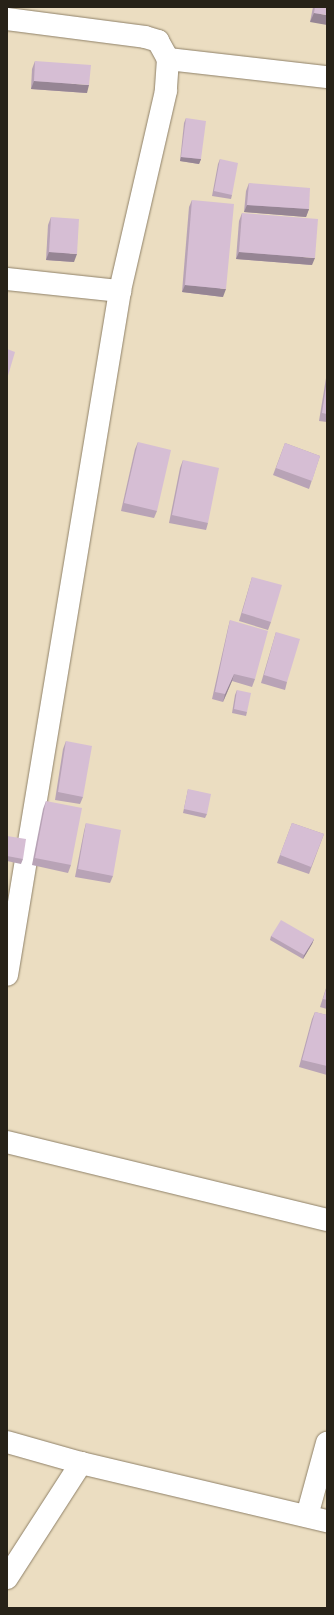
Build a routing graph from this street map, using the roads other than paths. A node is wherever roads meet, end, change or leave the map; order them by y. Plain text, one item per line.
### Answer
1 (7, 19) edge
2 (168, 59) junction
3 (327, 77) edge
4 (7, 279) edge
5 (120, 291) junction
6 (7, 976) edge
7 (7, 1142) edge
8 (327, 1220) edge
9 (7, 1442) edge
10 (327, 1443) edge
11 (81, 1463) junction
12 (317, 1518) edge
13 (7, 1578) edge

1 - 2 street
2 - 3 street
2 - 5 street
4 - 5 street
5 - 6 street
7 - 8 street
9 - 11 street
10 - 12 street
11 - 12 street
11 - 13 street

